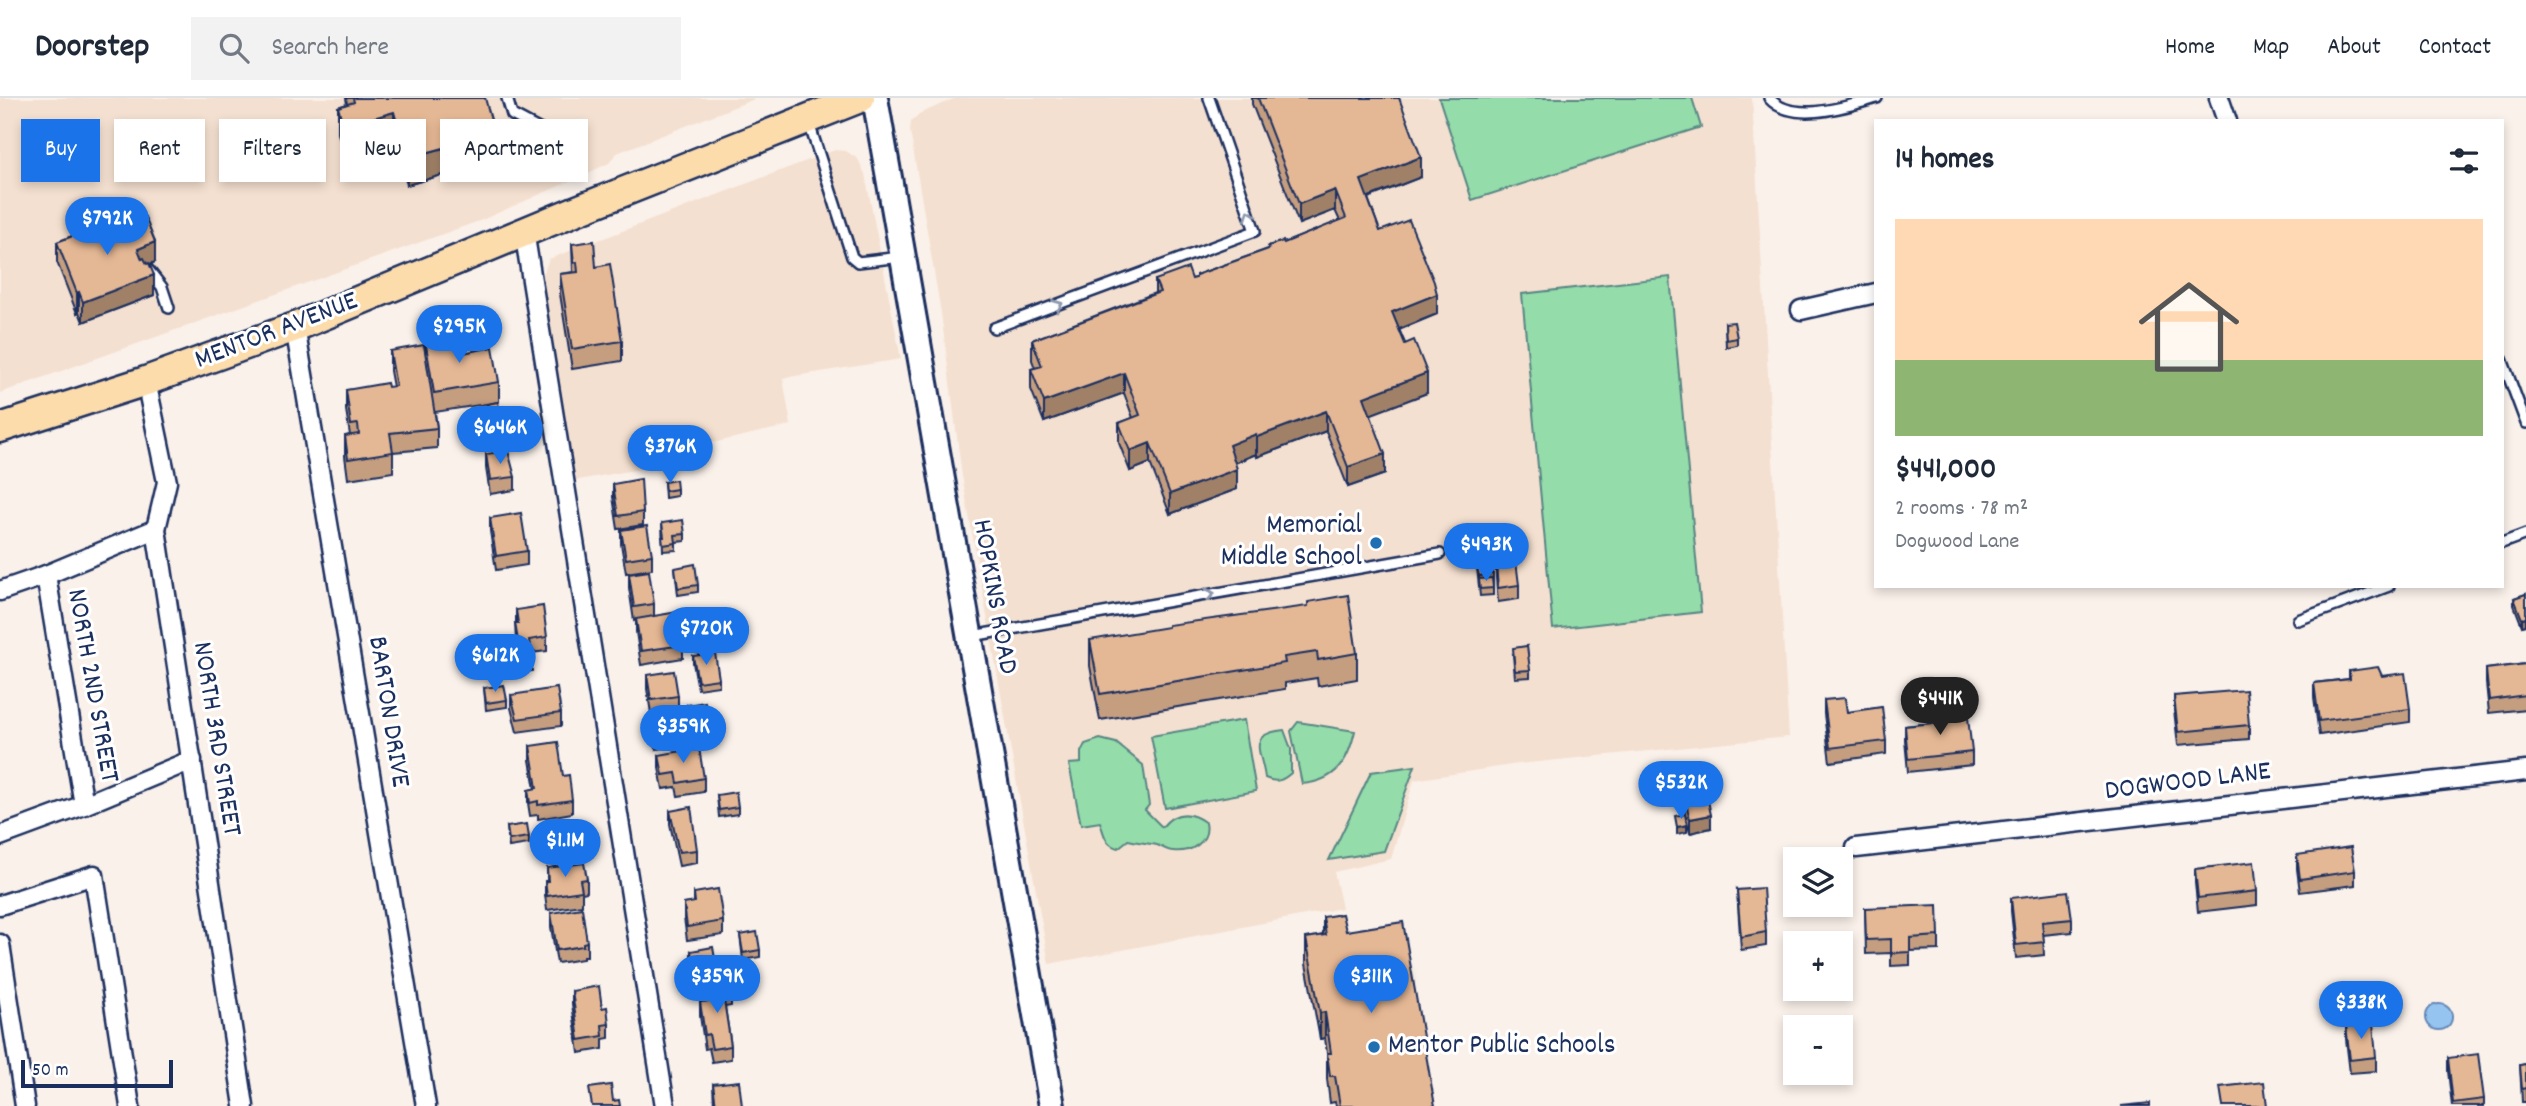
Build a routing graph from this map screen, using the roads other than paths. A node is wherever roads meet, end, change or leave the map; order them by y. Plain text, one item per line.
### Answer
1 (507, 98) edge
2 (860, 98) edge
3 (875, 98) edge
4 (1209, 98) edge
5 (1769, 98) edge
6 (1877, 98) edge
7 (2219, 98) edge
8 (520, 119) edge
9 (808, 119) junction
10 (2226, 119) edge
11 (524, 231) junction
12 (903, 257) junction
13 (145, 266) edge
14 (1874, 293) edge
15 (169, 308) dead end
16 (1801, 310) dead end
17 (295, 327) junction
18 (994, 328) dead end
19 (2504, 364) edge
20 (146, 381) junction
21 (2526, 423) edge
22 (0, 428) edge
23 (156, 528) junction
24 (2526, 534) edge
25 (2504, 542) edge
26 (1440, 554) dead end
27 (46, 575) junction
28 (2384, 588) edge
29 (0, 591) edge
30 (2298, 620) dead end
31 (970, 636) junction
32 (192, 760) junction
33 (2526, 771) edge
34 (85, 804) junction
35 (0, 836) edge
36 (1856, 848) dead end
37 (0, 905) edge
38 (0, 944) edge
39 (25, 1106) edge
40 (130, 1106) edge
41 (244, 1106) edge
42 (426, 1106) edge
43 (665, 1106) edge
44 (1052, 1106) edge

1 - 8 lane
2 - 9 main road, MENTOR AVENUE
3 - 12 street, HOPKINS ROAD
18 -> 4 lane
5 - 6 lane
7 - 10 street
9 - 11 main road, MENTOR AVENUE
9 - 12 lane
11 - 17 main road, MENTOR AVENUE
11 - 43 street
12 - 31 street, HOPKINS ROAD
13 - 15 lane
14 - 16 street
17 - 20 main road, MENTOR AVENUE
17 - 42 street, BARTON DRIVE
19 - 21 lane
20 - 22 main road, MENTOR AVENUE
20 - 23 street, NORTH 3RD STREET
23 - 27 street
23 - 32 street, NORTH 3RD STREET
24 - 25 lane
31 -> 26 lane
27 - 29 street
27 - 34 street, NORTH 2ND STREET
28 - 30 lane
31 - 44 street, HOPKINS ROAD
32 - 34 street
32 - 41 street, NORTH 3RD STREET
33 - 36 street, DOGWOOD LANE
34 - 35 street
37 - 40 street
38 - 39 street

